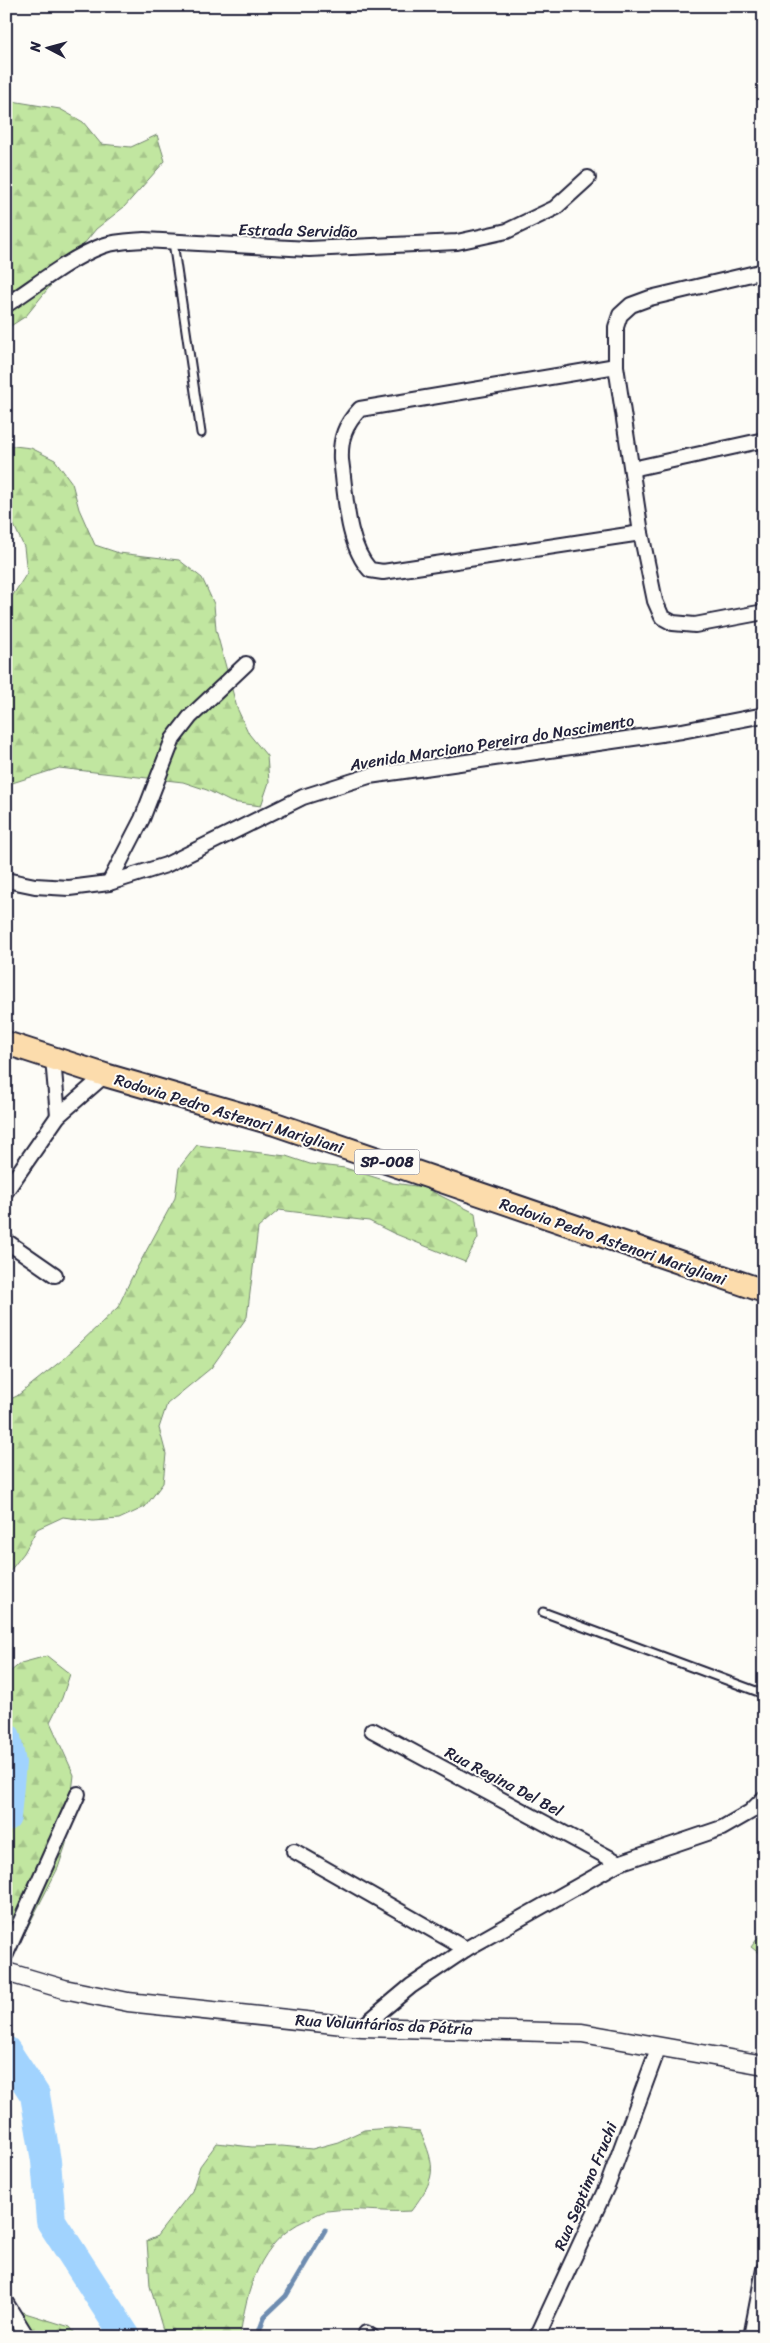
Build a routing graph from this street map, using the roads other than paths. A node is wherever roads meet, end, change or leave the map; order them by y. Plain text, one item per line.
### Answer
1 (588, 178) dead end
2 (173, 242) junction
3 (764, 271) edge
4 (6, 305) edge
5 (616, 366) junction
6 (201, 433) dead end
7 (764, 440) edge
8 (632, 469) junction
9 (641, 533) junction
10 (764, 612) edge
11 (246, 664) dead end
12 (764, 715) edge
13 (6, 880) edge
14 (109, 883) junction
15 (6, 1043) edge
16 (53, 1059) junction
17 (105, 1075) junction
18 (58, 1116) junction
19 (6, 1191) edge
20 (6, 1241) edge
21 (55, 1275) dead end
22 (764, 1291) edge
23 (543, 1612) dead end
24 (764, 1694) edge
25 (372, 1730) dead end
26 (78, 1794) dead end
27 (764, 1798) edge
28 (294, 1851) dead end
29 (619, 1863) junction
30 (466, 1949) junction
31 (6, 1954) edge
32 (6, 1972) edge
33 (362, 2026) junction
34 (660, 2046) junction
35 (764, 2065) edge
36 (764, 2269) edge
37 (6, 2303) edge
38 (27, 2337) edge
39 (537, 2337) edge
40 (751, 2337) edge

1 - 2 street, Estrada Servidão
2 - 4 street, Estrada Servidão
2 - 6 lane
3 - 5 street
5 - 8 street
5 - 9 street
7 - 8 street
8 - 9 street
9 - 10 street
11 - 14 street
12 - 14 street, Avenida Marciano Pereira do Nascimento
13 - 14 street, Avenida Marciano Pereira do Nascimento
15 - 16 main road, Rodovia Pedro Astenori Marigliani / SP-008
16 - 17 main road, Rodovia Pedro Astenori Marigliani / SP-008
16 - 18 street
17 - 18 street
17 - 22 main road, Rodovia Pedro Astenori Marigliani / SP-008
18 - 19 street
20 - 21 street
23 - 24 lane
25 - 29 street, Rua Regina Del Bel
26 - 31 street
27 - 29 street
28 - 30 street
29 - 30 street
30 - 33 street
32 - 33 street, Rua Voluntários da Pátria
33 - 34 street, Rua Voluntários da Pátria
34 - 35 street, Rua Voluntários da Pátria
34 - 39 street, Rua Septimo Fruchi
36 - 40 street
37 - 38 street

